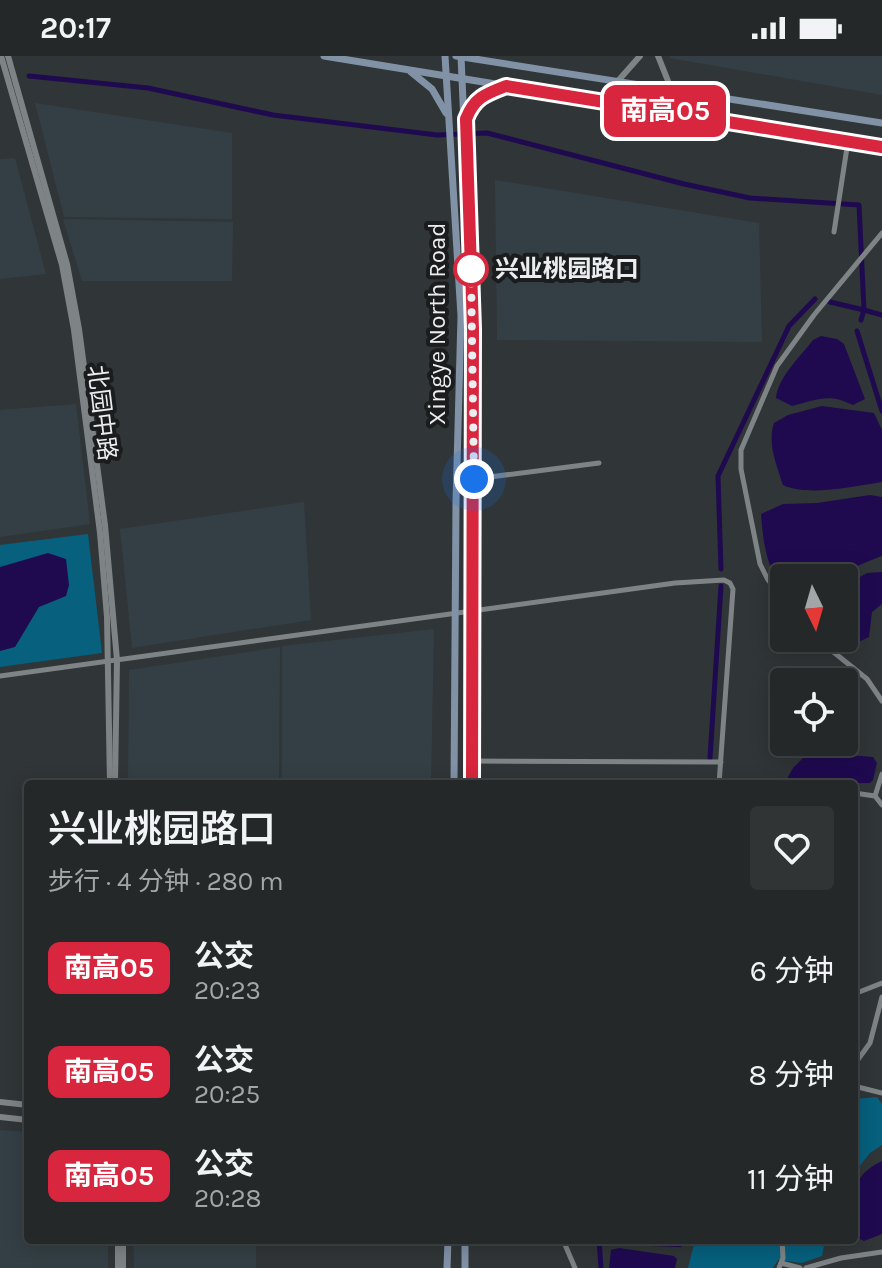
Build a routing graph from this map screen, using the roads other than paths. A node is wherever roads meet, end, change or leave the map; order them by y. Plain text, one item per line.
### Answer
1 (1, 56) edge
2 (8, 56) edge
3 (324, 56) edge
4 (445, 56) edge
5 (460, 56) edge
6 (496, 56) edge
7 (640, 56) edge
8 (658, 56) edge
9 (507, 64) junction
10 (405, 69) junction
11 (447, 76) junction
12 (463, 79) junction
13 (617, 82) junction
14 (506, 86) junction
15 (672, 91) junction
16 (466, 119) junction
17 (450, 122) junction
18 (882, 123) edge
19 (848, 141) junction
20 (882, 147) edge
21 (834, 232) dead end
22 (882, 233) edge
23 (599, 463) dead end
24 (474, 479) junction
25 (770, 582) edge
26 (474, 612) junction
27 (457, 614) junction
28 (833, 652) edge
29 (113, 660) junction
30 (0, 676) edge
31 (882, 701) edge
32 (473, 761) junction
33 (721, 762) junction
34 (882, 774) edge
35 (113, 780) edge
36 (454, 780) edge
37 (473, 780) edge
38 (719, 780) edge
39 (858, 794) edge
40 (875, 796) junction
41 (882, 805) edge
42 (882, 983) edge
43 (858, 992) edge
44 (882, 997) edge
45 (858, 1060) edge
46 (858, 1087) edge
47 (882, 1093) edge
48 (0, 1102) edge
49 (24, 1105) edge
50 (0, 1117) edge
51 (24, 1120) edge
52 (120, 1244) edge
53 (448, 1244) edge
54 (465, 1244) edge
55 (565, 1244) edge
56 (782, 1244) edge
57 (882, 1252) edge
58 (780, 1265) edge
59 (121, 1268) edge
60 (447, 1268) edge
61 (465, 1268) edge
62 (575, 1268) edge
63 (800, 1268) edge
64 (806, 1268) edge

1 - 29 street, 北园中路
2 - 29 street, 北园中路
3 - 10 main road
4 - 11 main road, Xingye North Road
5 - 9 main road
5 - 12 main road, Xingye North Road
6 - 9 main road
7 - 13 street
8 - 15 street
9 - 13 main road
10 - 11 main road
10 - 17 main road
11 - 12 main road
11 - 17 main road, Xingye North Road
12 - 14 main road
12 - 16 main road, Xingye North Road
13 - 15 main road
14 - 16 main road
14 - 19 main road
15 - 18 main road
16 - 24 main road, Xingye North Road
17 - 27 main road, Xingye North Road
19 - 20 main road
19 - 21 street
22 - 25 street
23 - 24 street
24 - 26 main road, Xingye North Road
26 - 27 street
26 - 32 main road, Xingye North Road
26 - 33 street
27 - 29 street
27 - 36 main road, Xingye North Road
28 - 31 street
29 - 30 street
29 - 35 street, 北园中路
32 - 33 street
32 - 37 main road, Xingye North Road
33 - 38 street
34 - 40 street
39 - 40 street
40 - 41 street
42 - 43 street
44 - 45 street
46 - 47 street
48 - 49 street
50 - 51 street
52 - 59 street
53 - 60 main road
54 - 61 main road
55 - 62 street
56 - 58 street
57 - 64 street
58 - 63 street

